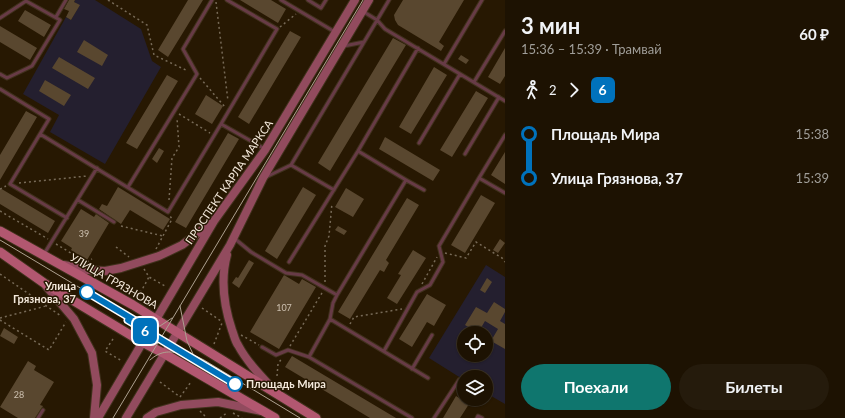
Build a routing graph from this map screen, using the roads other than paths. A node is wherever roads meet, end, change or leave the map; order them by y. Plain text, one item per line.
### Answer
1 (66, 0) edge
2 (212, 0) edge
3 (227, 0) edge
4 (281, 0) edge
5 (290, 0) edge
6 (308, 0) edge
7 (326, 0) edge
8 (355, 0) edge
9 (369, 0) edge
10 (389, 0) edge
11 (482, 0) edge
12 (288, 4) junction
13 (362, 11) junction
14 (56, 17) junction
15 (0, 18) edge
16 (377, 20) junction
17 (505, 30) edge
18 (335, 32) junction
19 (364, 42) junction
20 (342, 46) junction
21 (418, 48) junction
22 (444, 64) junction
23 (0, 74) edge
24 (460, 74) junction
25 (474, 82) junction
26 (0, 89) edge
27 (499, 97) junction
28 (505, 101) edge
29 (221, 124) junction
30 (40, 134) junction
31 (505, 136) edge
32 (419, 143) dead end
33 (266, 150) junction
34 (358, 151) junction
35 (465, 154) dead end
36 (291, 165) junction
37 (97, 168) junction
38 (263, 178) junction
39 (479, 178) junction
40 (406, 180) junction
41 (128, 187) junction
42 (334, 190) junction
43 (424, 190) dead end
44 (505, 193) edge
45 (78, 200) junction
46 (66, 218) junction
47 (214, 221) junction
48 (114, 222) dead end
49 (0, 231) edge
50 (232, 241) junction
51 (0, 252) edge
52 (44, 255) junction
53 (289, 262) dead end
54 (61, 264) junction
55 (44, 284) junction
56 (337, 295) junction
57 (156, 319) junction
58 (330, 319) junction
59 (177, 332) junction
60 (432, 334) dead end
61 (142, 342) junction
62 (262, 347) road end
63 (384, 351) junction
64 (165, 354) junction
65 (309, 357) junction
66 (412, 369) junction
67 (428, 378) dead end
68 (457, 383) edge
69 (277, 394) junction
70 (43, 410) dead end
71 (266, 412) junction
72 (38, 418) edge
73 (94, 418) edge
74 (98, 418) edge
75 (126, 418) edge
76 (147, 418) edge
77 (275, 418) edge
78 (316, 418) edge
79 (412, 418) edge
80 (434, 418) edge
81 (477, 418) edge
82 (482, 418) edge

1 - 14 lane
2 - 41 lane
3 - 29 lane
4 - 12 lane
5 - 12 lane
6 - 7 lane
8 - 18 main road, ПРОСПЕКТ КАРЛА МАРКСА
9 - 13 main road
10 - 16 lane
11 - 22 lane
12 - 18 lane
13 - 16 lane
13 - 20 main road
14 - 15 lane
14 - 23 lane
16 - 19 lane
16 - 21 lane
17 - 25 lane
18 - 33 main road, ПРОСПЕКТ КАРЛА МАРКСА
19 - 20 lane
19 - 36 lane
20 - 38 main road
21 - 22 lane
21 - 34 lane
22 - 24 lane
24 - 25 lane
24 - 32 lane
25 - 27 lane
26 - 30 lane
27 - 28 lane
27 - 35 lane
29 - 33 lane
29 - 41 lane
30 - 37 lane
30 - 46 lane
31 - 39 lane
33 - 47 main road, ПРОСПЕКТ КАРЛА МАРКСА
34 - 40 lane
34 - 42 lane
36 - 38 lane
36 - 42 lane
37 - 41 lane
37 - 45 lane
38 - 50 main road
39 - 44 lane
39 - 63 lane
40 - 43 lane
40 - 56 lane
42 - 53 lane
45 - 46 lane
45 - 48 lane
46 - 52 lane
47 - 54 main road
47 - 57 main road, ПРОСПЕКТ КАРЛА МАРКСА
49 - 52 main road, УЛИЦА ГРЯЗНОВА
50 - 56 lane
50 - 59 main road
50 - 69 main road
51 - 55 main road
52 - 54 main road, УЛИЦА ГРЯЗНОВА
54 - 57 main road, УЛИЦА ГРЯЗНОВА
55 - 61 main road
55 - 73 main road
56 - 58 lane
57 - 59 main road, УЛИЦА ГРЯЗНОВА
57 - 61 main road, ПРОСПЕКТ КАРЛА МАРКСА
58 - 63 lane
58 - 65 lane
59 - 64 main road
59 - 69 main road, УЛИЦА ГРЯЗНОВА
60 - 66 lane
61 - 64 main road
61 - 74 main road, ПРОСПЕКТ КАРЛА МАРКСА
62 - 65 lane
63 - 66 lane
64 - 71 main road
64 - 75 main road
65 - 79 lane
66 - 67 lane
68 - 80 lane
69 - 78 main road, УЛИЦА ГРЯЗНОВА
70 - 72 lane
71 - 76 main road
71 - 77 main road
81 - 82 lane

